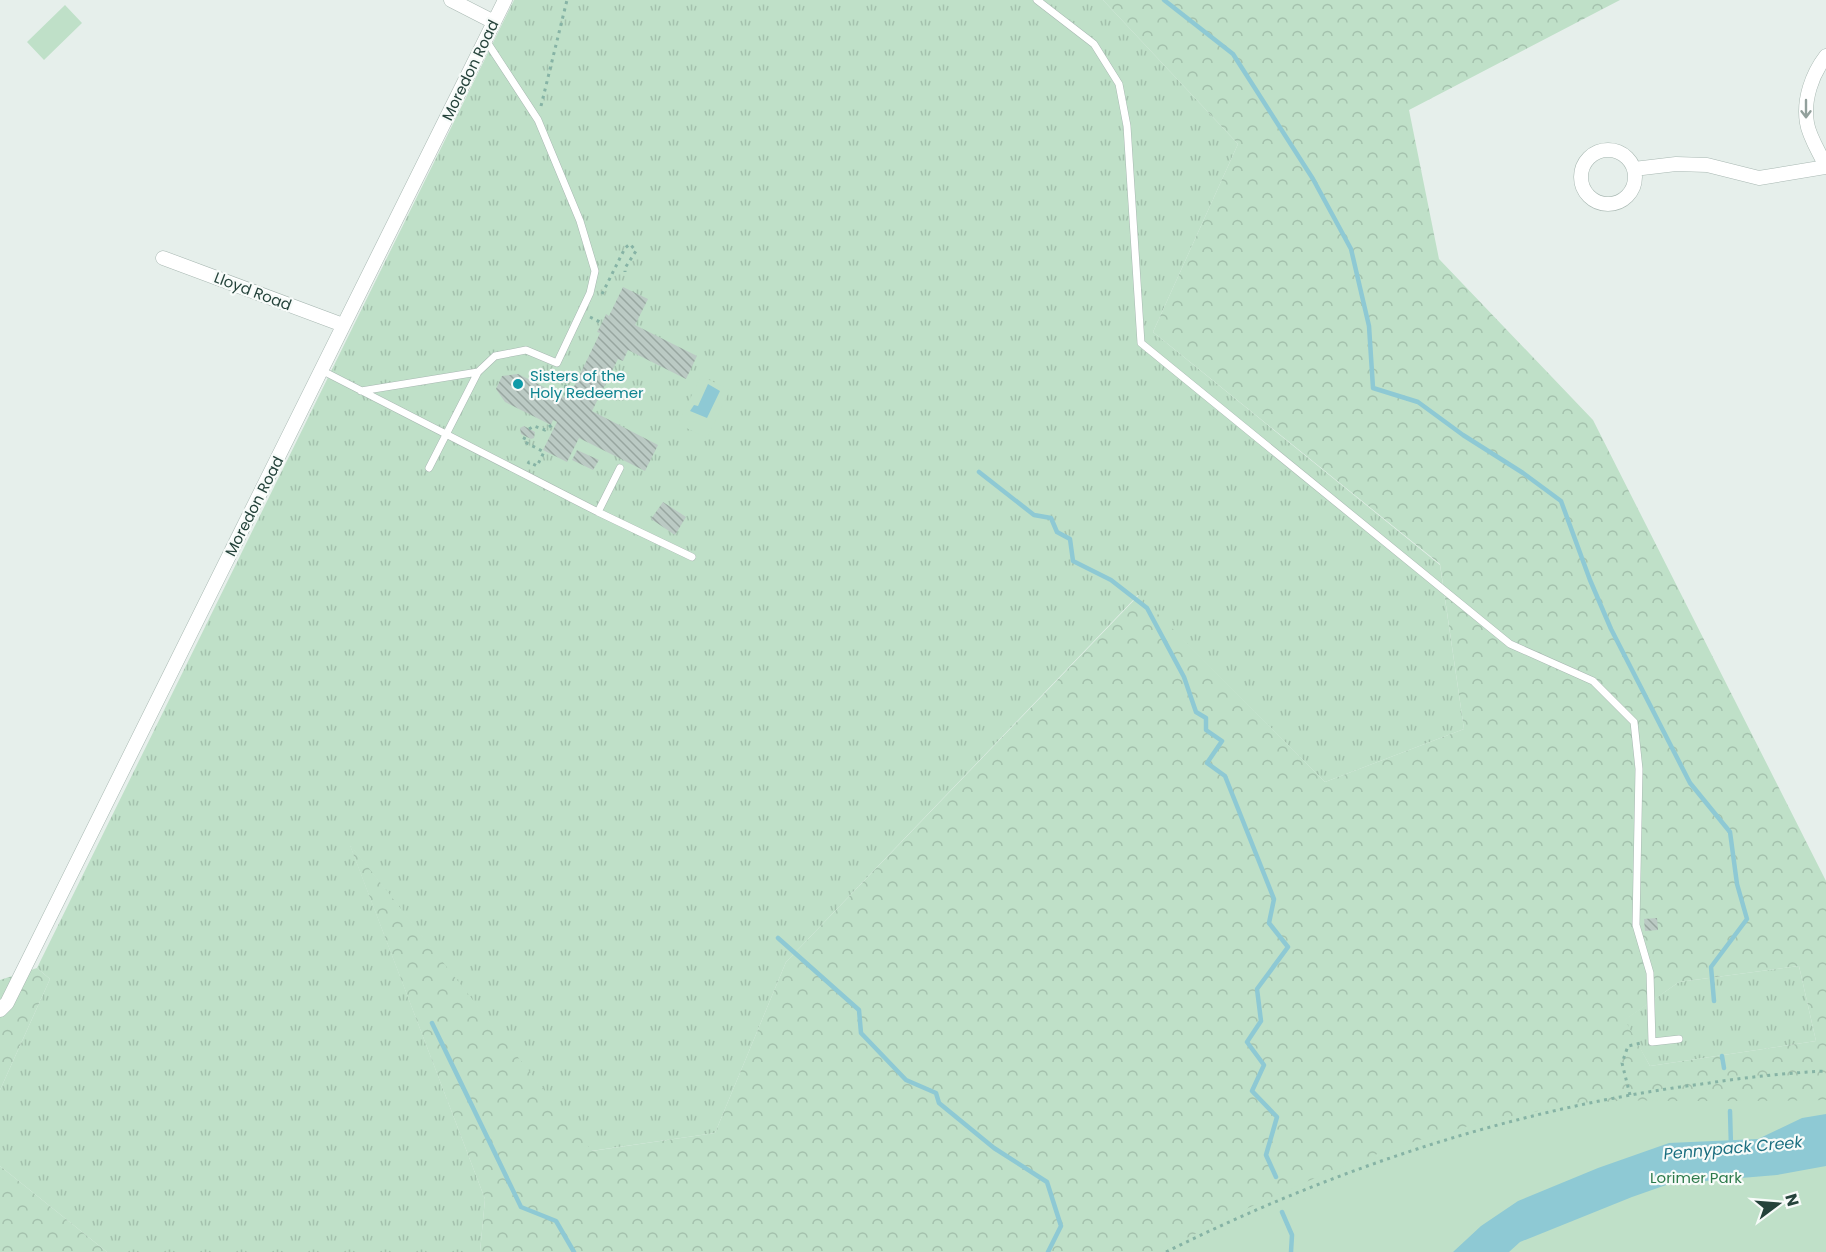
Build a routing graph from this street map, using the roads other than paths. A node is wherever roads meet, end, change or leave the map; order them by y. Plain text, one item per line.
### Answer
1 (451, 0) edge
2 (505, 0) edge
3 (1037, 0) edge
4 (494, 21) junction
5 (485, 39) junction
6 (1826, 56) edge
7 (1826, 167) edge
8 (1634, 169) junction
9 (163, 258) dead end
10 (343, 325) junction
11 (321, 370) junction
12 (478, 372) junction
13 (361, 391) junction
14 (445, 434) junction
15 (429, 468) dead end
16 (620, 468) dead end
17 (598, 512) junction
18 (692, 557) dead end
19 (0, 1010) edge
20 (1679, 1039) dead end

1 - 4 street
2 - 4 street, Moredon Road
3 - 20 lane
4 - 5 street, Moredon Road
5 - 10 street, Moredon Road
5 - 12 lane
6 -> 7 street
7 - 8 street
8 - 8 street
9 - 10 street, Lloyd Road
10 - 11 street, Moredon Road
11 - 13 lane
11 - 19 street, Moredon Road
12 - 13 lane
12 - 14 lane
13 - 14 lane
14 - 15 lane
14 - 17 lane
16 - 17 lane
17 - 18 lane

